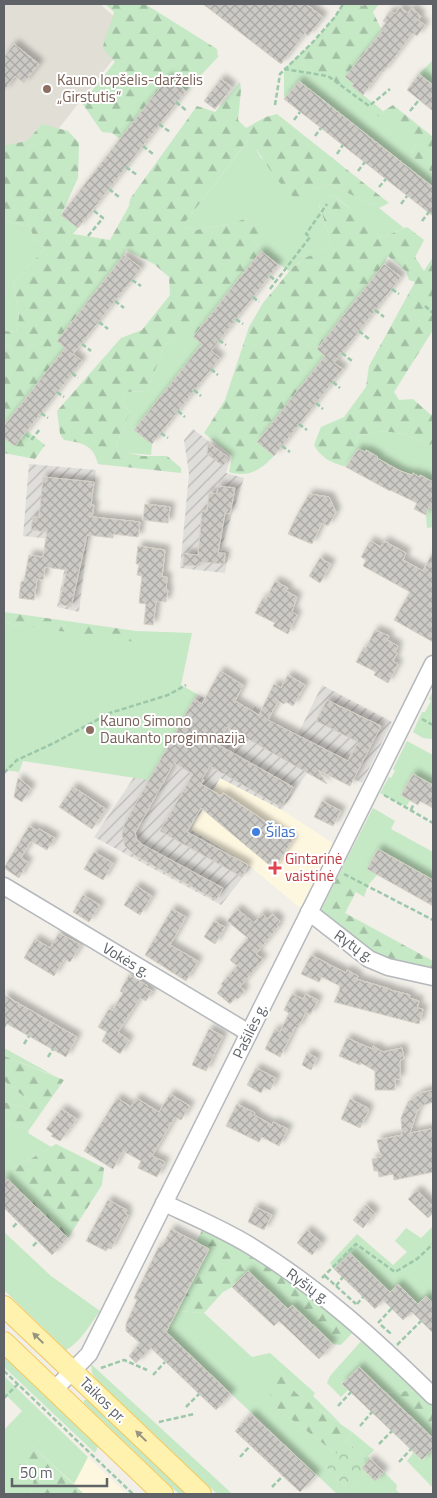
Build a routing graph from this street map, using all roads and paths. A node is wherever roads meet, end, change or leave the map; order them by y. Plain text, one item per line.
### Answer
1 (343, 4) edge
2 (284, 69) junction
3 (390, 89) dead end
4 (419, 100) dead end
5 (176, 102) dead end
6 (275, 105) dead end
7 (187, 111) dead end
8 (410, 111) dead end
9 (300, 112) dead end
10 (294, 120) dead end
11 (160, 124) dead end
12 (321, 128) dead end
13 (170, 132) dead end
14 (315, 136) dead end
15 (343, 145) dead end
16 (143, 146) dead end
17 (153, 154) dead end
18 (337, 154) dead end
19 (364, 162) dead end
20 (126, 167) dead end
21 (358, 170) dead end
22 (136, 175) dead end
23 (386, 179) dead end
24 (379, 187) dead end
25 (109, 189) dead end
26 (407, 196) dead end
27 (119, 197) dead end
28 (327, 204) dead end
29 (401, 204) dead end
30 (93, 210) dead end
31 (428, 212) dead end
32 (422, 221) dead end
33 (88, 236) dead end
34 (270, 276) dead end
35 (132, 280) dead end
36 (276, 281) junction
37 (141, 286) dead end
38 (270, 289) dead end
39 (392, 289) dead end
40 (399, 294) dead end
41 (253, 297) dead end
42 (115, 301) dead end
43 (259, 302) dead end
44 (425, 306) dead end
45 (124, 308) dead end
46 (375, 310) dead end
47 (433, 313) edge
48 (384, 317) dead end
49 (236, 319) dead end
50 (99, 322) dead end
51 (243, 324) dead end
52 (108, 329) dead end
53 (359, 331) dead end
54 (369, 339) dead end
55 (219, 340) dead end
56 (82, 344) dead end
57 (226, 345) dead end
58 (91, 351) dead end
59 (342, 353) dead end
60 (352, 361) dead end
61 (211, 369) dead end
62 (72, 373) dead end
63 (218, 375) dead end
64 (78, 378) dead end
65 (333, 382) dead end
66 (340, 388) dead end
67 (194, 390) dead end
68 (57, 392) dead end
69 (201, 396) dead end
70 (64, 397) dead end
71 (316, 403) dead end
72 (323, 409) dead end
73 (178, 411) dead end
74 (41, 413) dead end
75 (185, 417) dead end
76 (48, 418) dead end
77 (299, 424) dead end
78 (40, 428) dead end
79 (307, 430) dead end
80 (160, 433) dead end
81 (24, 434) dead end
82 (168, 438) dead end
83 (282, 446) dead end
84 (290, 452) dead end
85 (433, 664) edge
86 (186, 685) dead end
87 (4, 773) edge
88 (372, 788) junction
89 (414, 803) dead end
90 (411, 810) junction
91 (433, 823) edge
92 (332, 868) junction
93 (4, 886) edge
94 (309, 912) junction
95 (433, 920) edge
96 (433, 977) edge
97 (250, 1033) junction
98 (29, 1036) dead end
99 (24, 1044) dead end
100 (53, 1050) dead end
101 (48, 1057) dead end
102 (164, 1203) junction
103 (18, 1222) dead end
104 (13, 1227) dead end
105 (38, 1241) dead end
106 (433, 1244) edge
107 (33, 1246) dead end
108 (343, 1277) dead end
109 (336, 1286) dead end
110 (312, 1288) junction
111 (363, 1297) dead end
112 (357, 1304) dead end
113 (4, 1306) edge
114 (392, 1308) dead end
115 (421, 1321) dead end
116 (378, 1323) dead end
117 (4, 1342) edge
118 (389, 1353) junction
119 (165, 1362) dead end
120 (101, 1368) dead end
121 (148, 1370) dead end
122 (4, 1371) edge
123 (72, 1371) junction
124 (153, 1375) dead end
125 (18, 1384) junction
126 (54, 1390) junction
127 (351, 1392) dead end
128 (199, 1394) dead end
129 (433, 1396) edge
130 (4, 1398) edge
131 (338, 1406) dead end
132 (186, 1407) dead end
133 (372, 1412) dead end
134 (194, 1414) dead end
135 (159, 1422) dead end
136 (360, 1426) dead end
137 (392, 1431) dead end
138 (379, 1444) dead end
139 (250, 1446) dead end
140 (411, 1449) dead end
141 (240, 1457) dead end
142 (399, 1462) dead end
143 (283, 1476) dead end
144 (272, 1487) dead end
145 (133, 1494) edge
146 (163, 1494) edge
147 (202, 1494) edge

1 - 2 path
2 - 3 path
2 - 6 path
4 - 8 path
5 - 7 path
9 - 10 path
11 - 13 path
12 - 14 path
15 - 18 path
16 - 17 path
19 - 21 path
20 - 22 path
23 - 24 path
25 - 27 path
26 - 29 path
28 - 36 path
30 - 33 path
31 - 32 path
34 - 36 path
35 - 37 path
36 - 38 path
39 - 40 path
41 - 43 path
42 - 45 path
44 - 47 path
46 - 48 path
49 - 51 path
50 - 52 path
53 - 54 path
55 - 57 path
56 - 58 path
59 - 60 path
61 - 63 path
62 - 64 path
65 - 66 path
67 - 69 path
68 - 70 path
71 - 72 path
73 - 75 path
74 - 76 path
77 - 79 path
78 - 81 path
80 - 82 path
83 - 84 path
85 - 88 street, Pašilės g.
86 - 87 path
88 - 90 path
88 - 92 street, Pašilės g.
89 - 90 path
90 - 91 path
92 - 94 street, Pašilės g.
92 - 95 path
93 - 97 street, Vokės g.
94 - 96 street, Rytų g.
94 - 97 street, Pašilės g.
97 - 102 street, Pašilės g.
98 - 99 path
100 - 101 path
102 - 110 street, Ryšių g.
102 - 123 street, Pašilės g.
103 - 104 path
105 - 107 path
106 - 110 path
108 - 109 path
110 - 118 street, Ryšių g.
111 - 112 path
123 -> 113 main road, Taikos pr.
114 - 116 path
115 - 118 path
117 - 126 main road, Taikos pr.
118 - 129 street, Ryšių g.
119 - 124 path
120 - 121 path
122 - 125 path
123 - 126 street, Pašilės g.
147 -> 123 main road, Taikos pr.
125 - 130 path
125 - 145 path
126 - 146 main road, Taikos pr.
127 - 131 path
128 - 132 path
133 - 136 path
134 - 135 path
137 - 138 path
139 - 141 path
140 - 142 path
143 - 144 path

